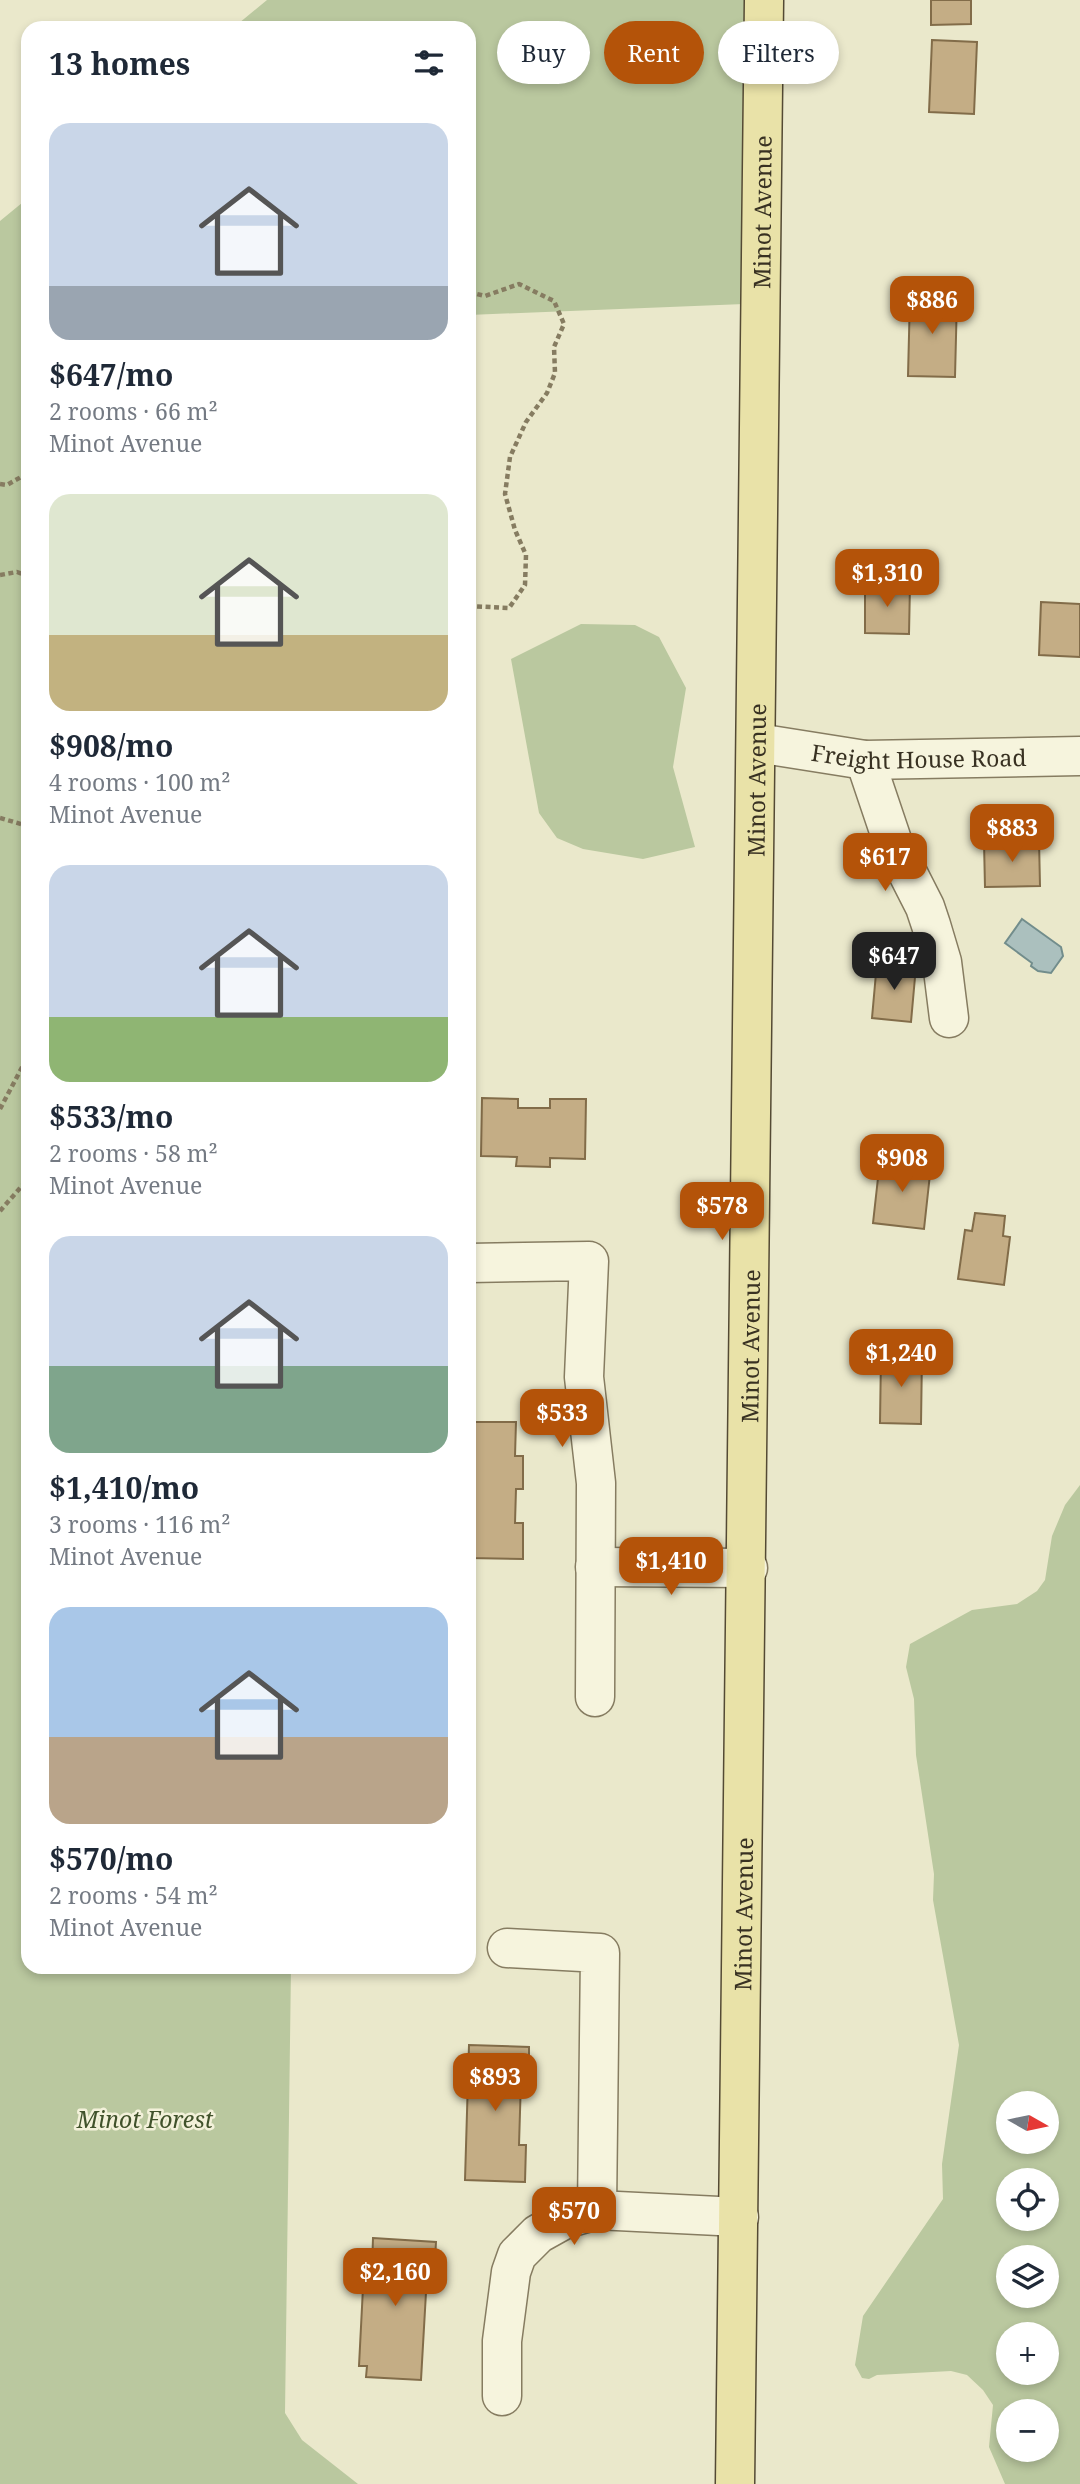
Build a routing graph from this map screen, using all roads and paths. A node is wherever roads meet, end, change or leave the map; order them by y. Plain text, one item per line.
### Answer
1 (764, 0) edge
2 (476, 294) edge
3 (21, 477) edge
4 (0, 484) edge
5 (21, 573) edge
6 (0, 575) edge
7 (476, 606) edge
8 (757, 743) junction
9 (1080, 755) edge
10 (865, 760) junction
11 (0, 818) edge
12 (21, 824) edge
13 (949, 1018) dead end
14 (21, 1069) edge
15 (0, 1109) edge
16 (21, 1186) edge
17 (0, 1211) edge
18 (476, 1263) edge
19 (595, 1567) junction
20 (748, 1569) junction
21 (595, 1697) dead end
22 (507, 1948) dead end
23 (597, 2210) junction
24 (739, 2217) junction
25 (502, 2396) dead end
26 (735, 2484) edge

1 - 8 main road, Minot Avenue
2 - 7 path
3 - 4 path
5 - 6 path
8 - 10 street, Freight House Road
8 - 20 main road, Minot Avenue
9 - 10 street, Freight House Road
10 - 13 street
11 - 12 path
14 - 15 path
16 - 17 path
18 - 19 street
19 - 20 street
19 - 21 street
20 - 24 main road, Minot Avenue
22 - 23 street
23 - 24 street
23 - 25 street
24 - 26 main road, Minot Avenue

